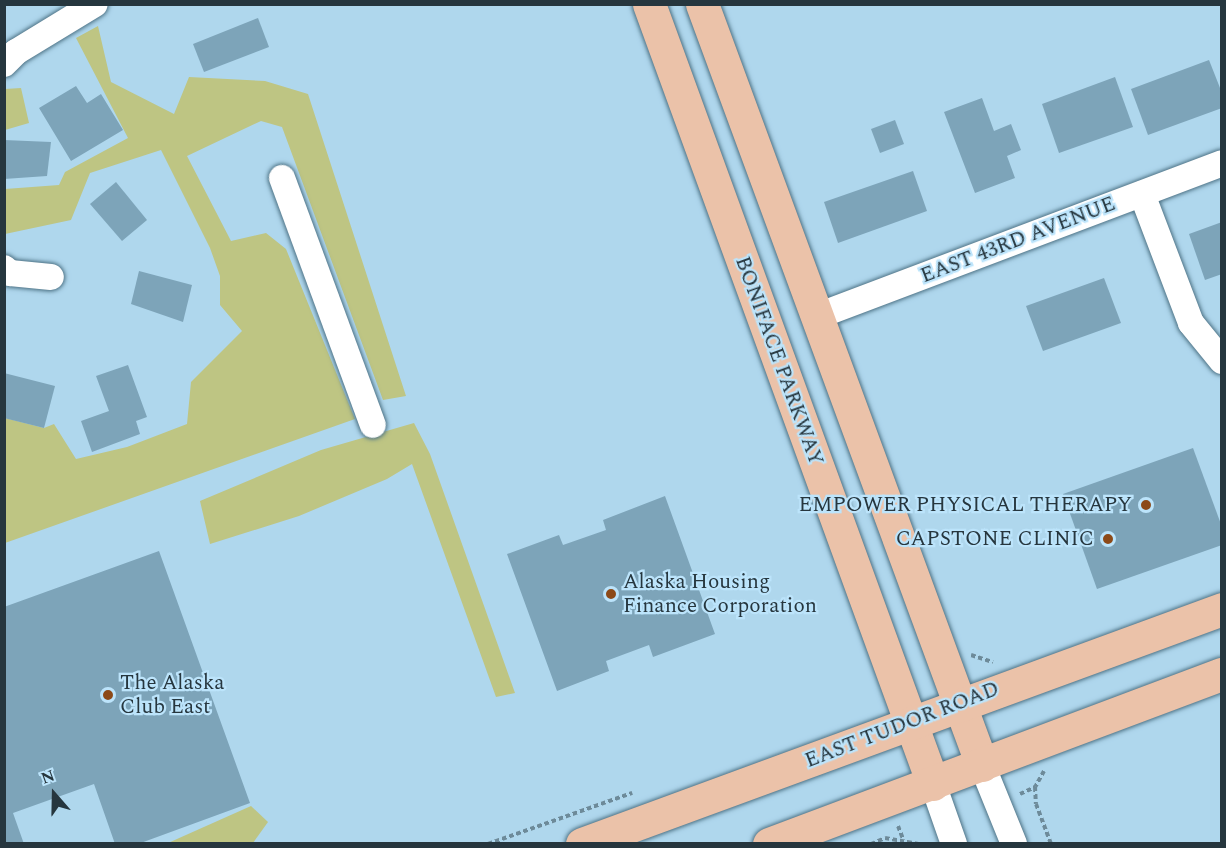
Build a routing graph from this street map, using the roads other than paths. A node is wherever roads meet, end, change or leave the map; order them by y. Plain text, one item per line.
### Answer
1 (95, 4) edge
2 (649, 4) edge
3 (702, 4) edge
4 (4, 64) edge
5 (1221, 164) edge
6 (282, 178) dead end
7 (1142, 194) junction
8 (4, 268) edge
9 (51, 278) dead end
10 (815, 316) junction
11 (1221, 362) edge
12 (373, 425) dead end
13 (1221, 609) edge
14 (1221, 674) edge
15 (959, 704) junction
16 (911, 723) junction
17 (982, 765) junction
18 (933, 784) junction
19 (582, 843) edge
20 (769, 843) edge
21 (954, 843) edge
22 (1014, 843) edge

1 - 4 street
2 - 16 main road, BONIFACE PARKWAY
3 - 10 main road
5 - 7 street, EAST 43RD AVENUE
6 - 12 street
7 - 10 street, EAST 43RD AVENUE
7 - 11 street
8 - 9 street
10 - 15 main road
13 - 15 main road, EAST TUDOR ROAD
14 - 17 main road
15 - 16 main road, EAST TUDOR ROAD
15 - 17 main road
16 - 18 main road, BONIFACE PARKWAY
16 - 19 main road, EAST TUDOR ROAD
17 - 18 main road
17 - 22 street
18 - 20 main road
18 - 21 street

